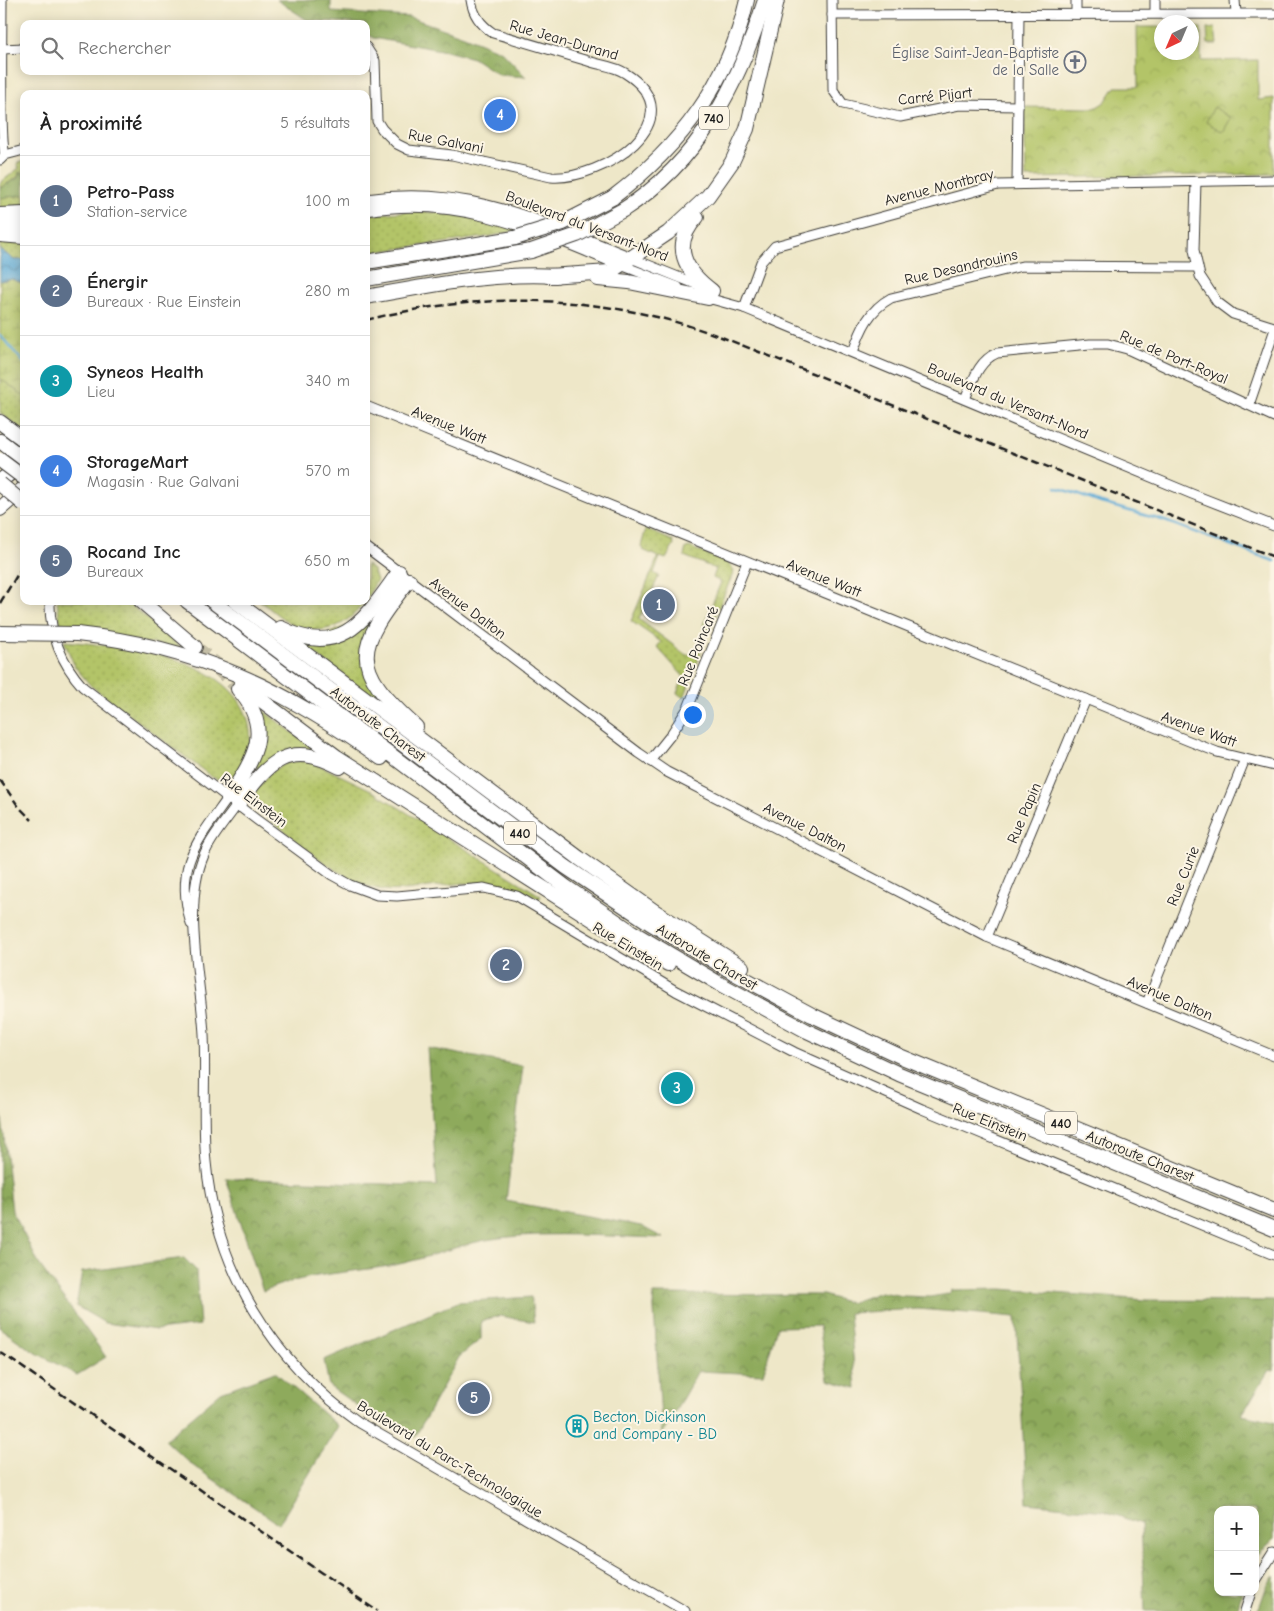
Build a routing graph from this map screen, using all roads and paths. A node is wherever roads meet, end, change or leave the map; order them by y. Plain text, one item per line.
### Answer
1 (2, 0) edge
2 (471, 0) edge
3 (747, 0) edge
4 (765, 0) edge
5 (777, 0) edge
6 (832, 0) edge
7 (1076, 0) edge
8 (1155, 0) edge
9 (1236, 0) edge
10 (1155, 13) junction
11 (1236, 13) junction
12 (1018, 14) junction
13 (1076, 14) junction
14 (1274, 14) edge
15 (832, 15) junction
16 (20, 48) edge
17 (2, 49) junction
18 (370, 53) edge
19 (1018, 106) junction
20 (20, 151) edge
21 (2, 158) edge
22 (732, 162) junction
23 (566, 178) joint
24 (1274, 180) edge
25 (1196, 181) junction
26 (1017, 184) junction
27 (370, 200) edge
28 (370, 209) edge
29 (20, 214) edge
30 (0, 215) edge
31 (20, 225) edge
32 (0, 227) edge
33 (0, 235) edge
34 (20, 237) edge
35 (370, 261) edge
36 (626, 261) junction
37 (1197, 267) junction
38 (548, 276) junction
39 (370, 278) edge
40 (710, 295) junction
41 (370, 296) edge
42 (744, 308) junction
43 (1274, 328) edge
44 (1274, 332) edge
45 (853, 352) junction
46 (965, 398) junction
47 (1249, 405) junction
48 (370, 408) edge
49 (1274, 417) edge
50 (0, 422) edge
51 (20, 437) edge
52 (4, 444) edge
53 (20, 455) edge
54 (0, 460) edge
55 (20, 462) edge
56 (20, 466) edge
57 (20, 475) edge
58 (0, 482) edge
59 (20, 486) edge
60 (20, 492) edge
61 (20, 500) edge
62 (0, 501) edge
63 (0, 509) edge
64 (1274, 526) edge
65 (370, 550) edge
66 (747, 562) junction
67 (404, 576) junction
68 (50, 605) edge
69 (145, 605) edge
70 (192, 605) edge
71 (217, 605) edge
72 (240, 605) edge
73 (248, 605) edge
74 (0, 632) edge
75 (195, 647) tunnel mouth
76 (1086, 699) junction
77 (1245, 759) junction
78 (650, 761) junction
79 (1274, 766) edge
80 (233, 801) junction
81 (506, 804) junction
82 (415, 806) junction
83 (566, 887) junction
84 (987, 936) junction
85 (1147, 1003) junction
86 (772, 1014) junction
87 (848, 1033) junction
88 (1274, 1056) edge
89 (1274, 1210) edge
90 (1274, 1228) edge
91 (1274, 1254) edge
92 (1274, 1552) edge
93 (1259, 1576) edge
94 (1250, 1596) edge
95 (685, 1611) edge
96 (1245, 1611) edge

1 - 17 street
2 - 23 street, Rue Jean-Durand
3 - 35 highway, 740, bridge
4 - 39 highway, 740, bridge
5 - 22 highway
6 - 15 street, Carré Pijart
7 - 13 street
8 - 10 street
9 - 11 street
10 - 11 street
10 - 13 street
11 - 14 street
12 - 13 street
12 - 15 street
12 - 19 street
15 - 19 street, Carré Pijart
16 - 17 street
17 - 21 street
18 - 23 street, Rue Galvani
19 - 26 street
20 - 21 street
22 - 36 highway
22 - 40 highway
24 - 25 street, Avenue Montbray
25 - 26 street, Avenue Montbray
25 - 37 street
26 - 42 street, Avenue Montbray
27 - 36 main road, Boulevard du Versant-Nord
28 - 36 main road, Boulevard du Versant-Nord
29 - 30 highway
31 - 32 highway
33 - 34 highway
36 - 38 highway
36 - 40 street, Boulevard du Versant-Nord
37 - 43 street
37 - 45 street, Rue Desandrouins
38 - 40 highway
38 - 41 highway
40 - 42 street, Boulevard du Versant-Nord
42 - 45 street, Boulevard du Versant-Nord
44 - 47 street
45 - 46 street, Boulevard du Versant-Nord
46 - 47 street, Rue de Port-Royal
46 - 64 street, Boulevard du Versant-Nord
47 - 49 street, Rue de Port-Royal
48 - 66 street, Avenue Watt
50 - 51 highway
52 - 53 highway, bridge
54 - 57 highway, bridge
55 - 58 highway
56 - 58 highway
58 - 61 highway, bridge
59 - 62 highway
60 - 63 highway
65 - 67 street, Avenue Dalton
66 - 76 street, Avenue Watt
66 - 78 street, Rue Poincaré
67 - 73 highway
67 - 78 street, Avenue Dalton
67 - 81 highway
68 - 80 street, Rue Einstein
69 - 75 highway
70 - 83 highway, Autoroute Charest / 440
71 - 87 highway, Autoroute Charest / 440
72 - 81 highway
74 - 83 highway, bridge
76 - 77 street, Avenue Watt
76 - 84 street, Rue Papin
77 - 79 street, Avenue Watt
77 - 85 street, Rue Curie
78 - 84 street, Avenue Dalton
80 - 82 highway
80 - 82 highway
80 - 91 street, Rue Einstein
80 - 95 street, Boulevard du Parc-Technologique
81 - 87 highway
82 - 86 highway
83 - 86 highway, Autoroute Charest / 440
84 - 85 street, Avenue Dalton
85 - 88 street, Avenue Dalton
86 - 90 highway, Autoroute Charest / 440
87 - 89 highway, Autoroute Charest / 440
92 - 93 street
94 - 96 street

